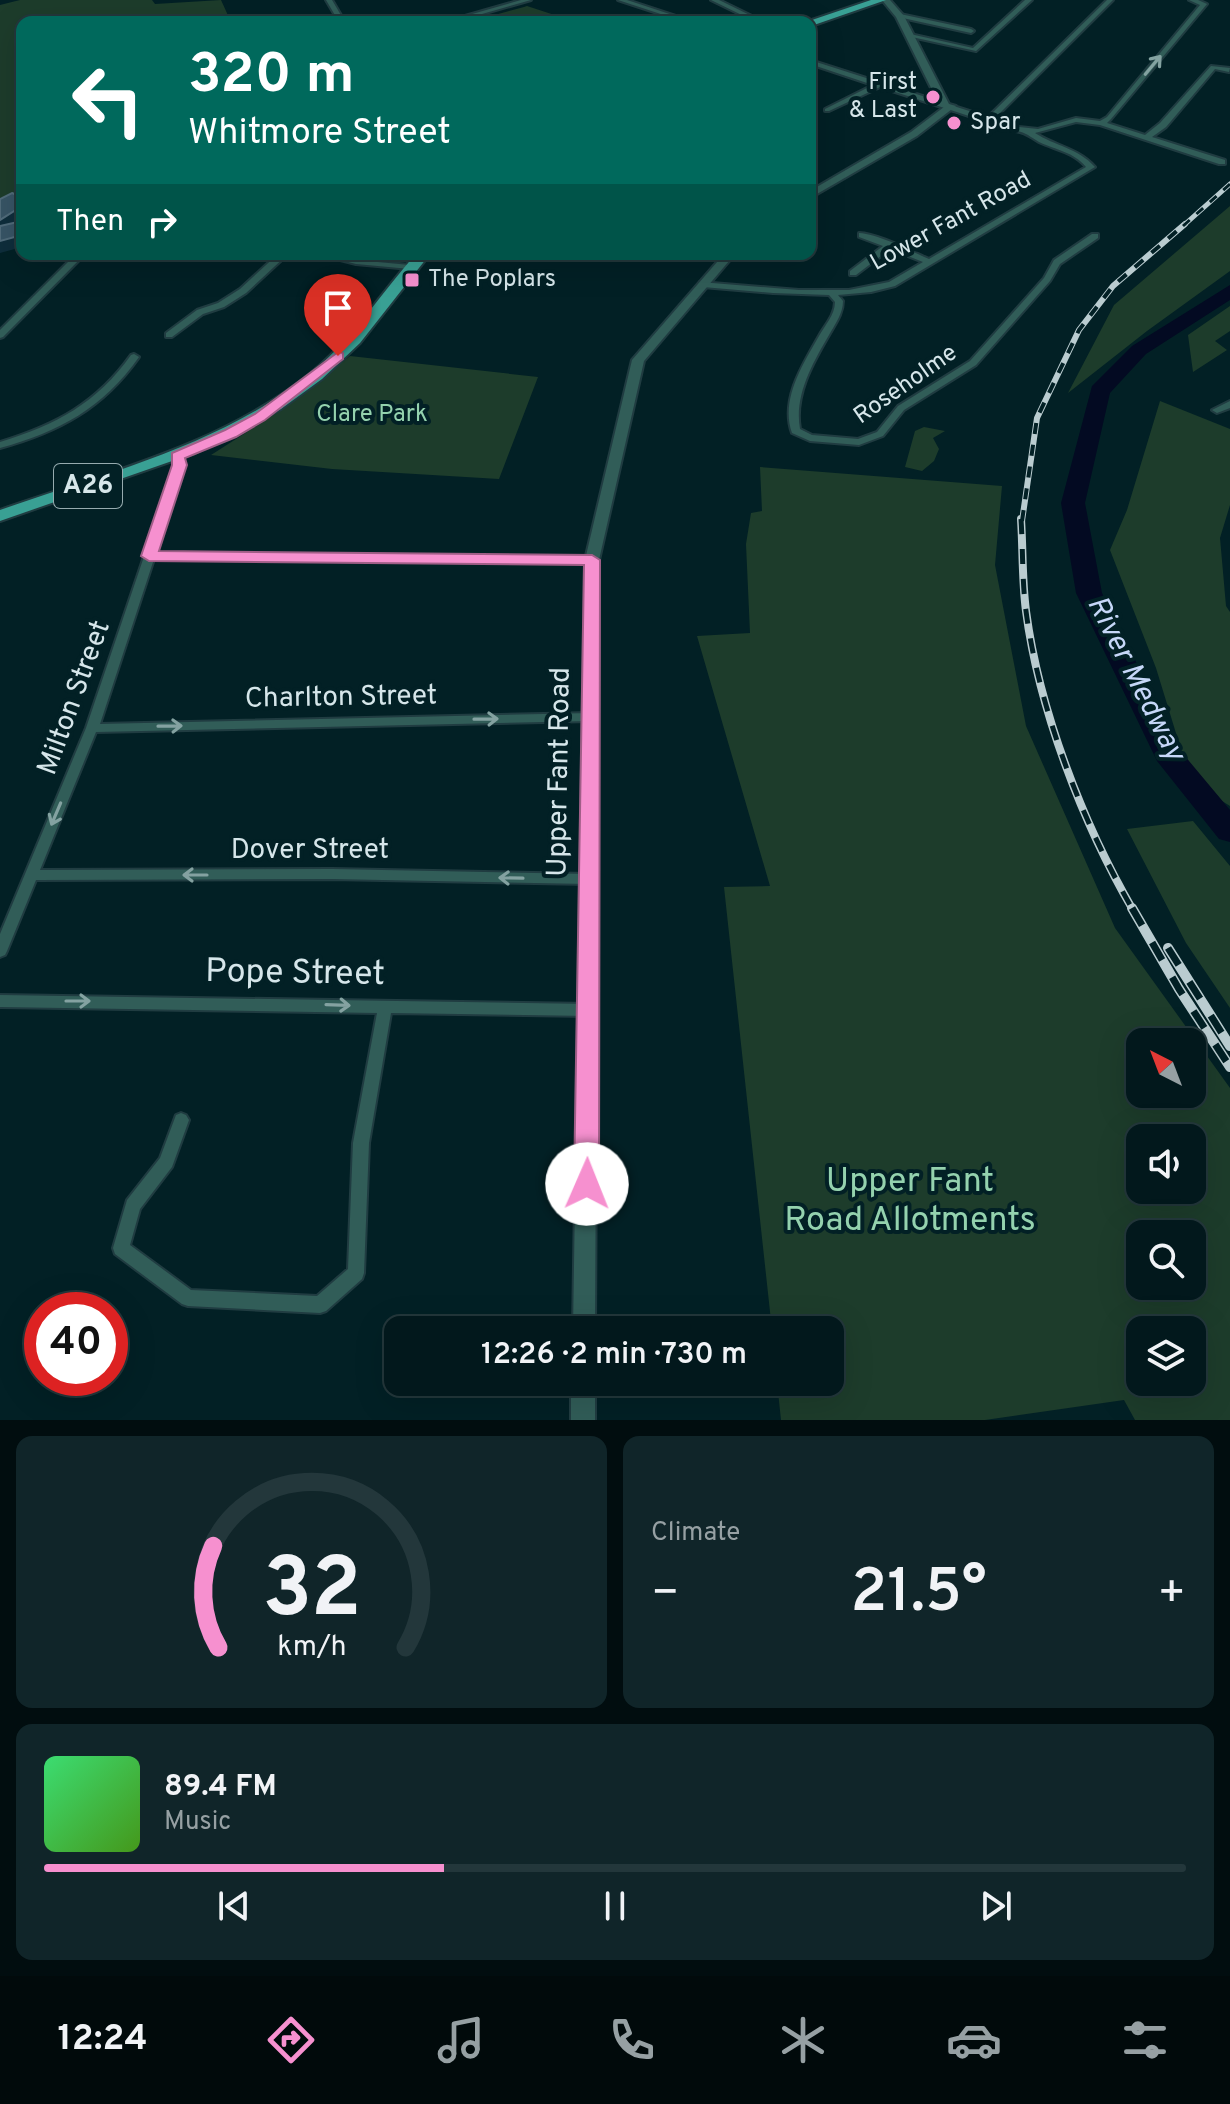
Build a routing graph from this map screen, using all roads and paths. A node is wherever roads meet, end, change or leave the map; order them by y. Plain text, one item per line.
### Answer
1 (528, 0) edge
2 (621, 0) edge
3 (714, 0) edge
4 (884, 0) edge
5 (1029, 0) edge
6 (1110, 0) edge
7 (1192, 0) edge
8 (469, 16) edge
9 (672, 16) edge
10 (748, 16) edge
11 (900, 16) junction
12 (816, 21) edge
13 (971, 31) dead end
14 (910, 36) junction
15 (816, 64) edge
16 (821, 65) junction
17 (816, 68) edge
18 (1229, 70) edge
19 (880, 84) junction
20 (948, 105) junction
21 (827, 110) dead end
22 (990, 119) junction
23 (1101, 123) junction
24 (1028, 131) junction
25 (1146, 138) junction
26 (1222, 162) dead end
27 (816, 191) edge
28 (862, 235) dead end
29 (1095, 236) dead end
30 (890, 245) junction
31 (75, 260) edge
32 (275, 260) edge
33 (347, 260) edge
34 (417, 260) edge
35 (725, 260) edge
36 (930, 262) junction
37 (410, 267) junction
38 (853, 273) dead end
39 (703, 284) junction
40 (830, 292) junction
41 (0, 335) edge
42 (169, 335) dead end
43 (134, 357) dead end
44 (124, 374) junction
45 (139, 374) dead end
46 (1230, 404) edge
47 (1217, 410) dead end
48 (0, 445) edge
49 (177, 456) junction
50 (0, 516) edge
51 (149, 556) junction
52 (592, 560) junction
53 (591, 717) junction
54 (92, 728) junction
55 (31, 875) junction
56 (589, 879) junction
57 (0, 951) edge
58 (0, 1001) edge
59 (385, 1006) junction
60 (590, 1010) junction
61 (181, 1120) dead end
62 (584, 1316) edge
63 (583, 1396) edge
64 (583, 1420) edge

1 - 8 street
2 - 9 street
3 - 10 street
4 - 11 street
4 - 12 main road
5 - 14 street
6 - 22 street
23 -> 7 street
11 - 13 street
11 - 14 street
14 - 20 street
15 - 16 street
16 - 17 street
16 - 19 street
18 - 25 street
19 - 20 street
19 - 21 street
20 - 22 street
20 - 27 street
22 - 24 street
23 - 24 street
23 - 25 street
24 - 36 street, Lower Fant Road
25 - 26 street
28 - 30 street
29 - 40 street, Roseholme
30 - 36 street
30 - 38 street
31 - 41 street
32 - 42 street
33 - 37 street
34 - 37 main road, A26
35 - 39 street, Upper Fant Road
36 - 40 street, Lower Fant Road
37 - 49 main road, A26
39 - 40 street, Lower Fant Road
39 - 52 street, Upper Fant Road
43 - 44 street
44 - 45 street
44 - 48 street
46 - 47 street
49 - 50 main road, A26
49 - 51 street, Milton Street
51 - 52 street
51 - 54 street, Milton Street
52 - 53 street, Upper Fant Road
54 -> 53 street, Charlton Street
53 - 56 street, Upper Fant Road
54 -> 55 street, Milton Street
56 -> 55 street, Dover Street
55 - 57 street, Milton Street
56 - 60 street, Upper Fant Road
58 -> 59 street, Pope Street
59 - 60 street, Pope Street
59 - 61 street
60 - 62 street, Upper Fant Road
63 - 64 street

